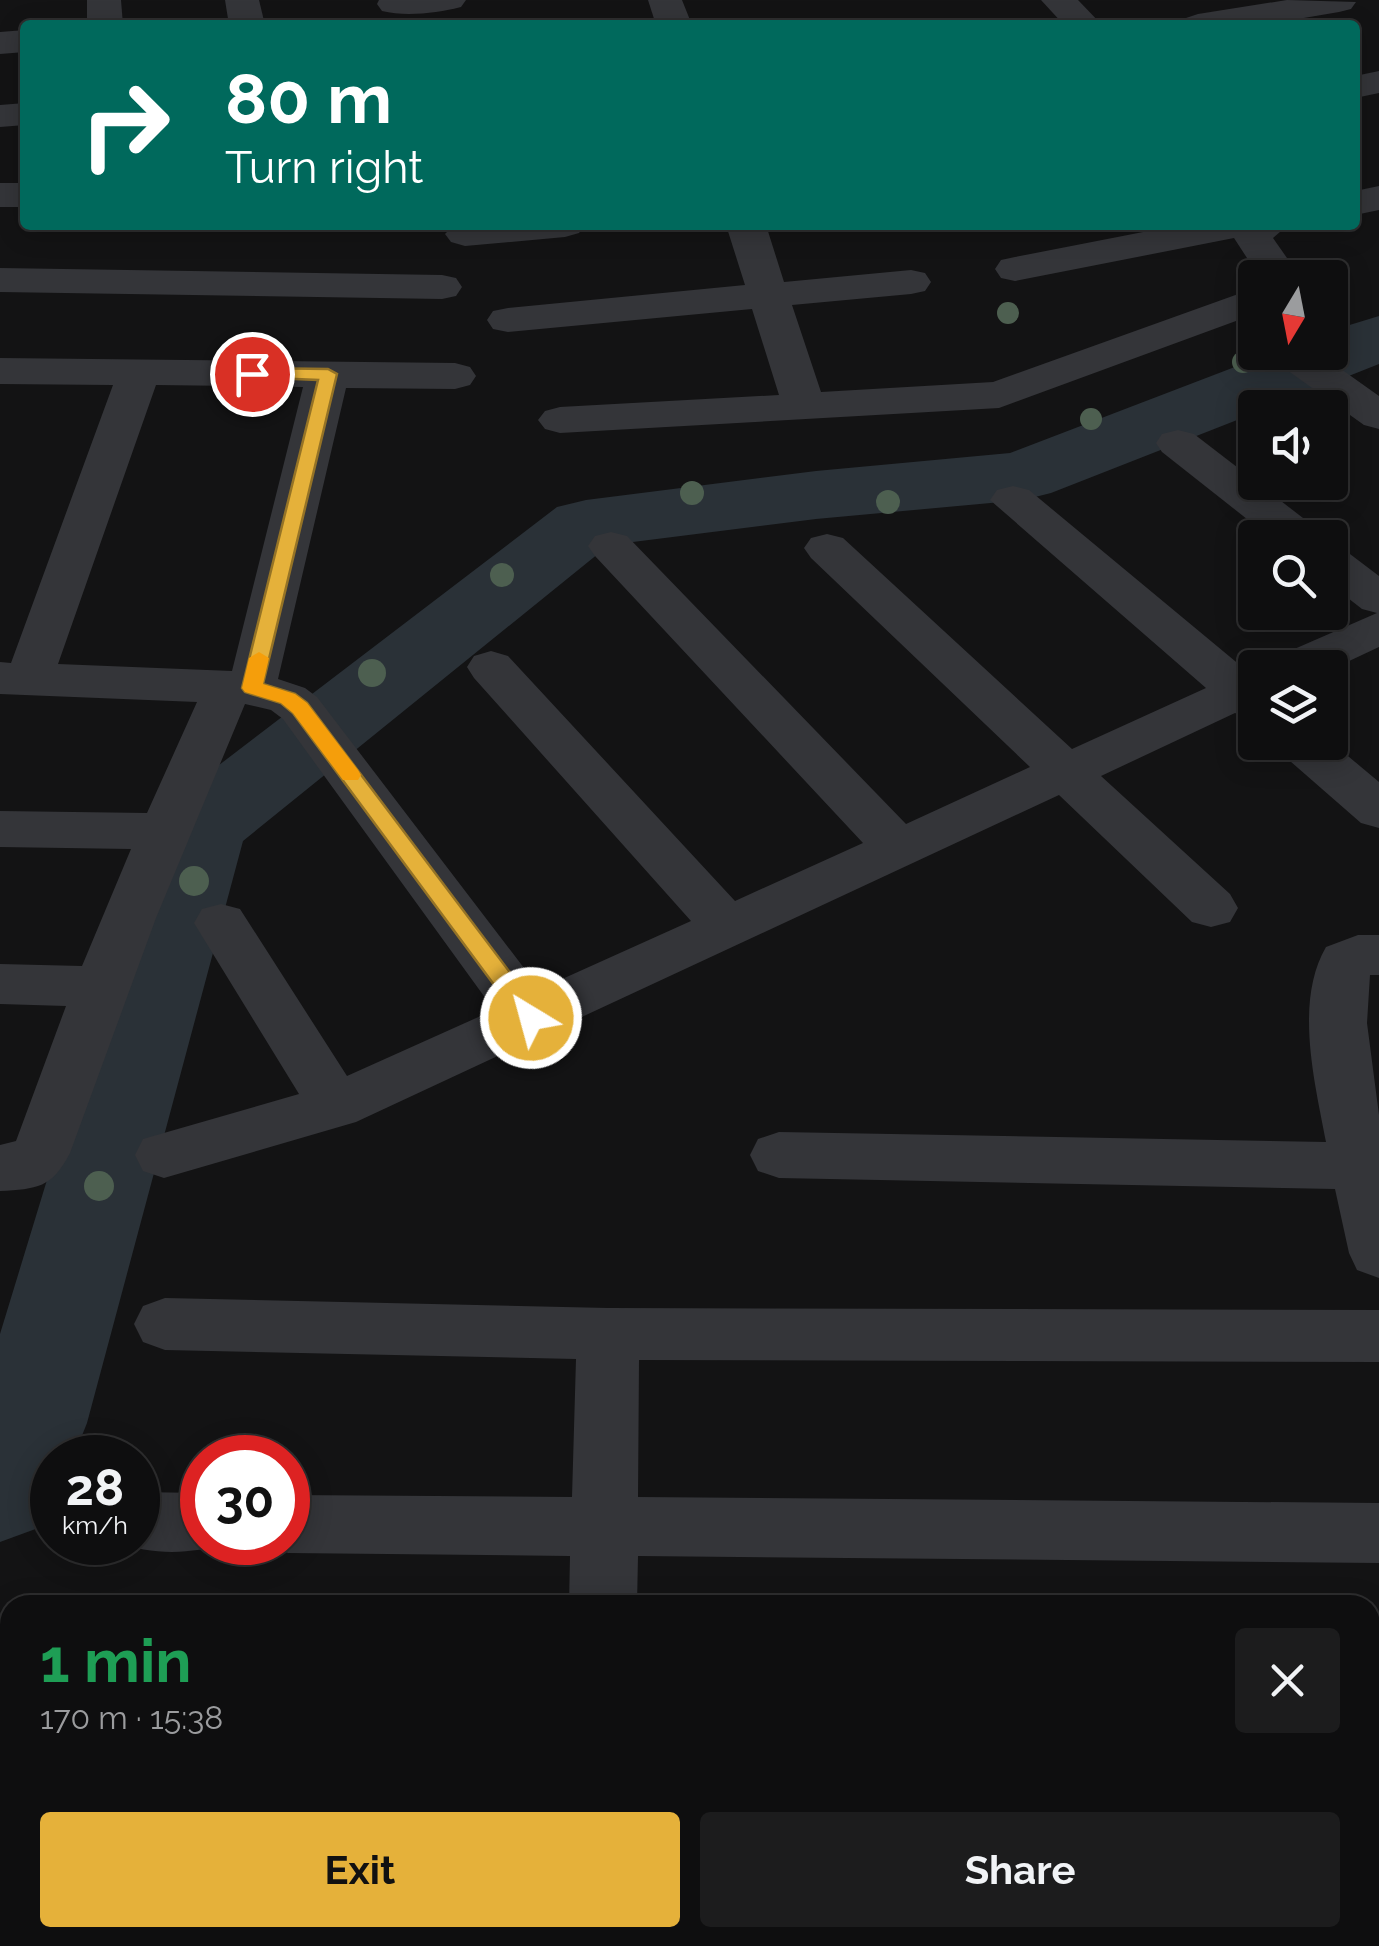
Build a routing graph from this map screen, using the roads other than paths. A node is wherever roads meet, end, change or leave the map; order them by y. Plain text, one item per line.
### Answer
1 (449, 0) edge
2 (1058, 0) edge
3 (1340, 2) edge
4 (395, 10) edge
5 (1079, 20) edge
6 (1229, 20) edge
7 (509, 230) edge
8 (748, 230) edge
9 (1214, 230) edge
10 (1259, 230) edge
11 (465, 234) dead end
12 (1269, 260) edge
13 (1015, 269) dead end
14 (0, 280) edge
15 (912, 282) dead end
16 (442, 287) dead end
17 (770, 294) junction
18 (1238, 306) edge
19 (508, 320) dead end
20 (1343, 370) edge
21 (0, 371) edge
22 (139, 372) junction
23 (328, 374) junction
24 (455, 376) dead end
25 (803, 404) junction
26 (1379, 416) edge
27 (560, 420) dead end
28 (1178, 443) dead end
29 (1013, 500) dead end
30 (1277, 520) edge
31 (612, 546) dead end
32 (827, 548) dead end
33 (1348, 575) edge
34 (1379, 599) edge
35 (1379, 628) edge
36 (1332, 650) edge
37 (490, 668) dead end
38 (14, 678) edge
39 (1238, 683) edge
40 (240, 687) junction
41 (1238, 698) edge
42 (1321, 760) edge
43 (1068, 771) junction
44 (1379, 810) edge
45 (0, 829) edge
46 (162, 831) junction
47 (900, 849) junction
48 (1211, 908) dead end
49 (221, 923) dead end
50 (728, 927) junction
51 (1379, 955) edge
52 (0, 984) edge
53 (99, 987) junction
54 (531, 1018) junction
55 (336, 1106) junction
56 (1364, 1136) edge
57 (164, 1154) dead end
58 (779, 1156) dead end
59 (0, 1168) edge
60 (1379, 1254) edge
61 (165, 1324) dead end
62 (608, 1334) junction
63 (1379, 1336) edge
64 (310, 1524) edge
65 (604, 1528) junction
66 (1379, 1533) edge
67 (603, 1595) edge

1 - 4 street
2 - 5 street
3 - 6 street
7 - 11 street
8 - 17 street
9 - 13 street
10 - 12 street
14 - 16 street
15 - 17 street
17 - 19 street
17 - 25 street
18 - 25 street
20 - 26 street
21 - 22 street
22 - 23 street
22 - 38 street
23 - 24 street
23 - 40 street
25 - 27 street
28 - 30 street
29 - 39 street
31 - 47 street
32 - 43 street
33 - 34 street
35 - 36 street
37 - 50 street
38 - 40 street
40 - 46 street
40 - 54 street
41 - 43 street
42 - 44 street
43 - 47 street
43 - 48 street
45 - 46 street
46 - 53 street
47 - 50 street
49 - 55 street
50 - 54 street
51 - 56 street
52 - 53 street
53 - 59 street
54 - 55 street
55 - 57 street
56 - 58 street
56 - 60 street
61 - 62 street
62 - 63 street
62 - 65 street
64 - 65 street
65 - 66 street
65 - 67 street

